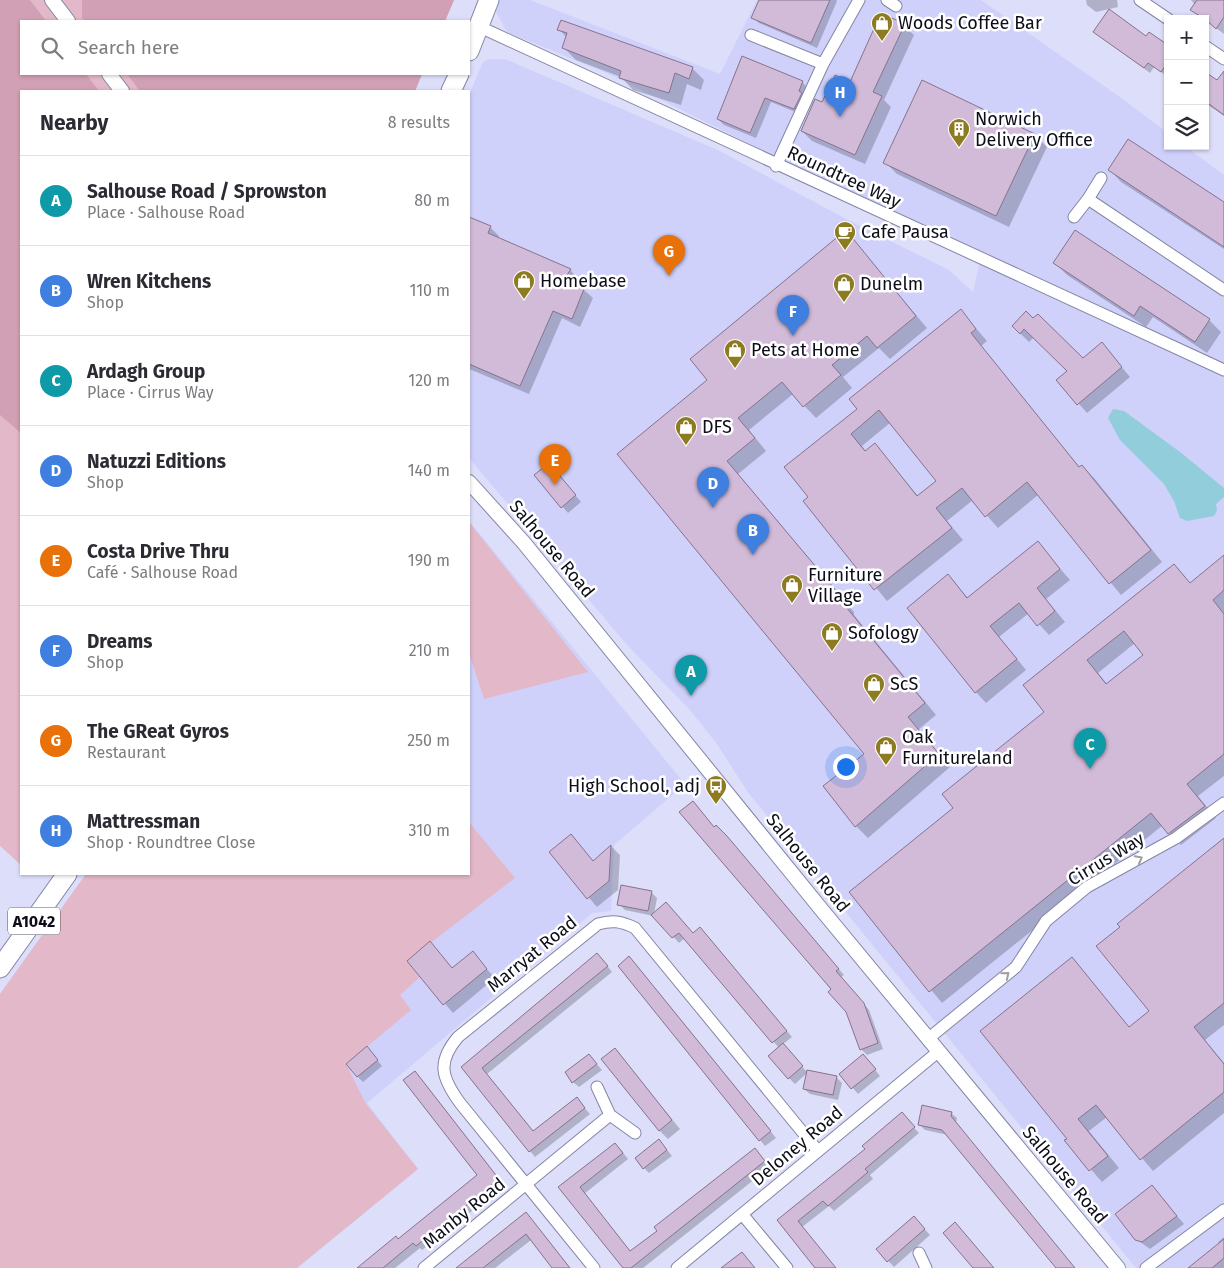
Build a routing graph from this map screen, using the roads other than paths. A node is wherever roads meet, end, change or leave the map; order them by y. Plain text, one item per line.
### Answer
1 (52, 0) edge
2 (489, 0) edge
3 (859, 0) edge
4 (1140, 0) edge
5 (1164, 16) edge
6 (67, 20) edge
7 (480, 27) junction
8 (750, 35) dead end
9 (470, 49) edge
10 (1209, 49) edge
11 (1224, 59) edge
12 (823, 64) junction
13 (110, 75) edge
14 (459, 75) edge
15 (121, 90) edge
16 (451, 90) edge
17 (776, 166) junction
18 (1101, 178) dead end
19 (1088, 199) junction
20 (1074, 217) dead end
21 (1224, 290) edge
22 (1224, 369) edge
23 (470, 483) edge
24 (1224, 803) edge
25 (66, 875) edge
26 (0, 968) edge
27 (929, 1038) junction
28 (939, 1051) junction
29 (597, 1086) dead end
30 (610, 1116) junction
31 (636, 1133) dead end
32 (818, 1151) junction
33 (526, 1185) junction
34 (1224, 1210) edge
35 (742, 1214) junction
36 (919, 1253) dead end
37 (424, 1268) edge
38 (594, 1268) edge
39 (677, 1268) edge
40 (787, 1268) edge
41 (926, 1268) edge
42 (1118, 1268) edge
43 (1146, 1268) edge

1 - 6 street
2 - 7 highway
3 - 12 street
4 - 5 street
7 - 9 highway
7 - 17 street, Roundtree Way
8 - 12 street
10 - 11 street
12 - 17 street
13 - 15 street
14 - 16 highway
17 - 22 street, Roundtree Way
18 - 19 street
19 - 20 street
19 - 21 street
23 - 27 street, Salhouse Road
27 -> 24 street, Cirrus Way
25 - 26 highway, A1042
27 - 28 street, Salhouse Road
28 - 32 street, Deloney Road
28 - 42 street, Salhouse Road
29 - 30 street
30 - 31 street
30 - 33 street, Manby Road
32 - 33 street, Marryat Road
32 - 35 street, Deloney Road
33 - 37 street, Manby Road
33 - 38 street, Marryat Road
34 - 43 street
35 - 39 street, Deloney Road
35 - 40 street
36 - 41 street

